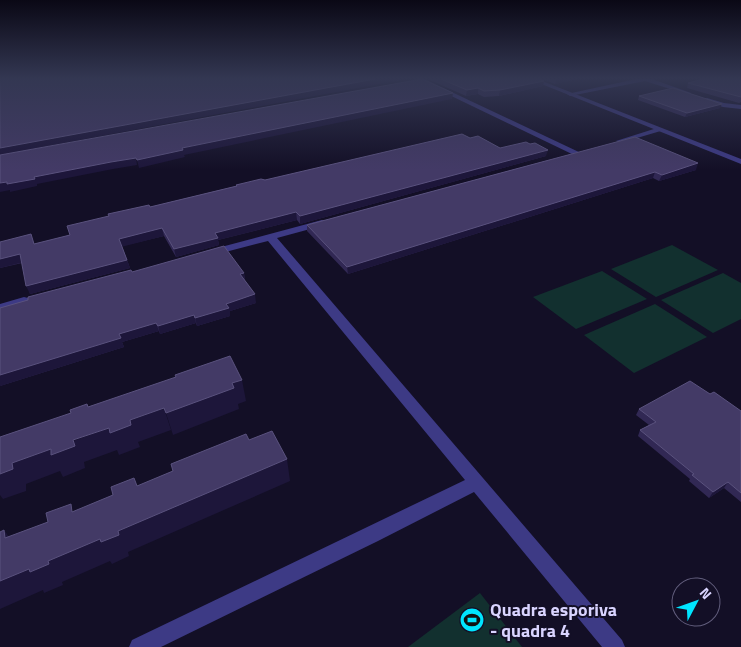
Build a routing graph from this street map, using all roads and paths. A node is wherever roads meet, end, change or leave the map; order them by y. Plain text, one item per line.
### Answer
1 (484, 109) edge
2 (608, 109) edge
3 (660, 130) junction
4 (614, 143) edge
5 (558, 158) edge
6 (741, 162) edge
7 (328, 221) edge
8 (270, 237) junction
9 (203, 255) edge
10 (39, 298) edge
11 (0, 308) edge
12 (477, 482) junction
13 (139, 647) edge
14 (615, 647) edge

1 - 5 street
2 - 3 street
3 - 4 street
3 - 6 street
7 - 8 street
8 - 9 street
8 - 12 street
10 - 11 street
12 - 13 street
12 - 14 street

